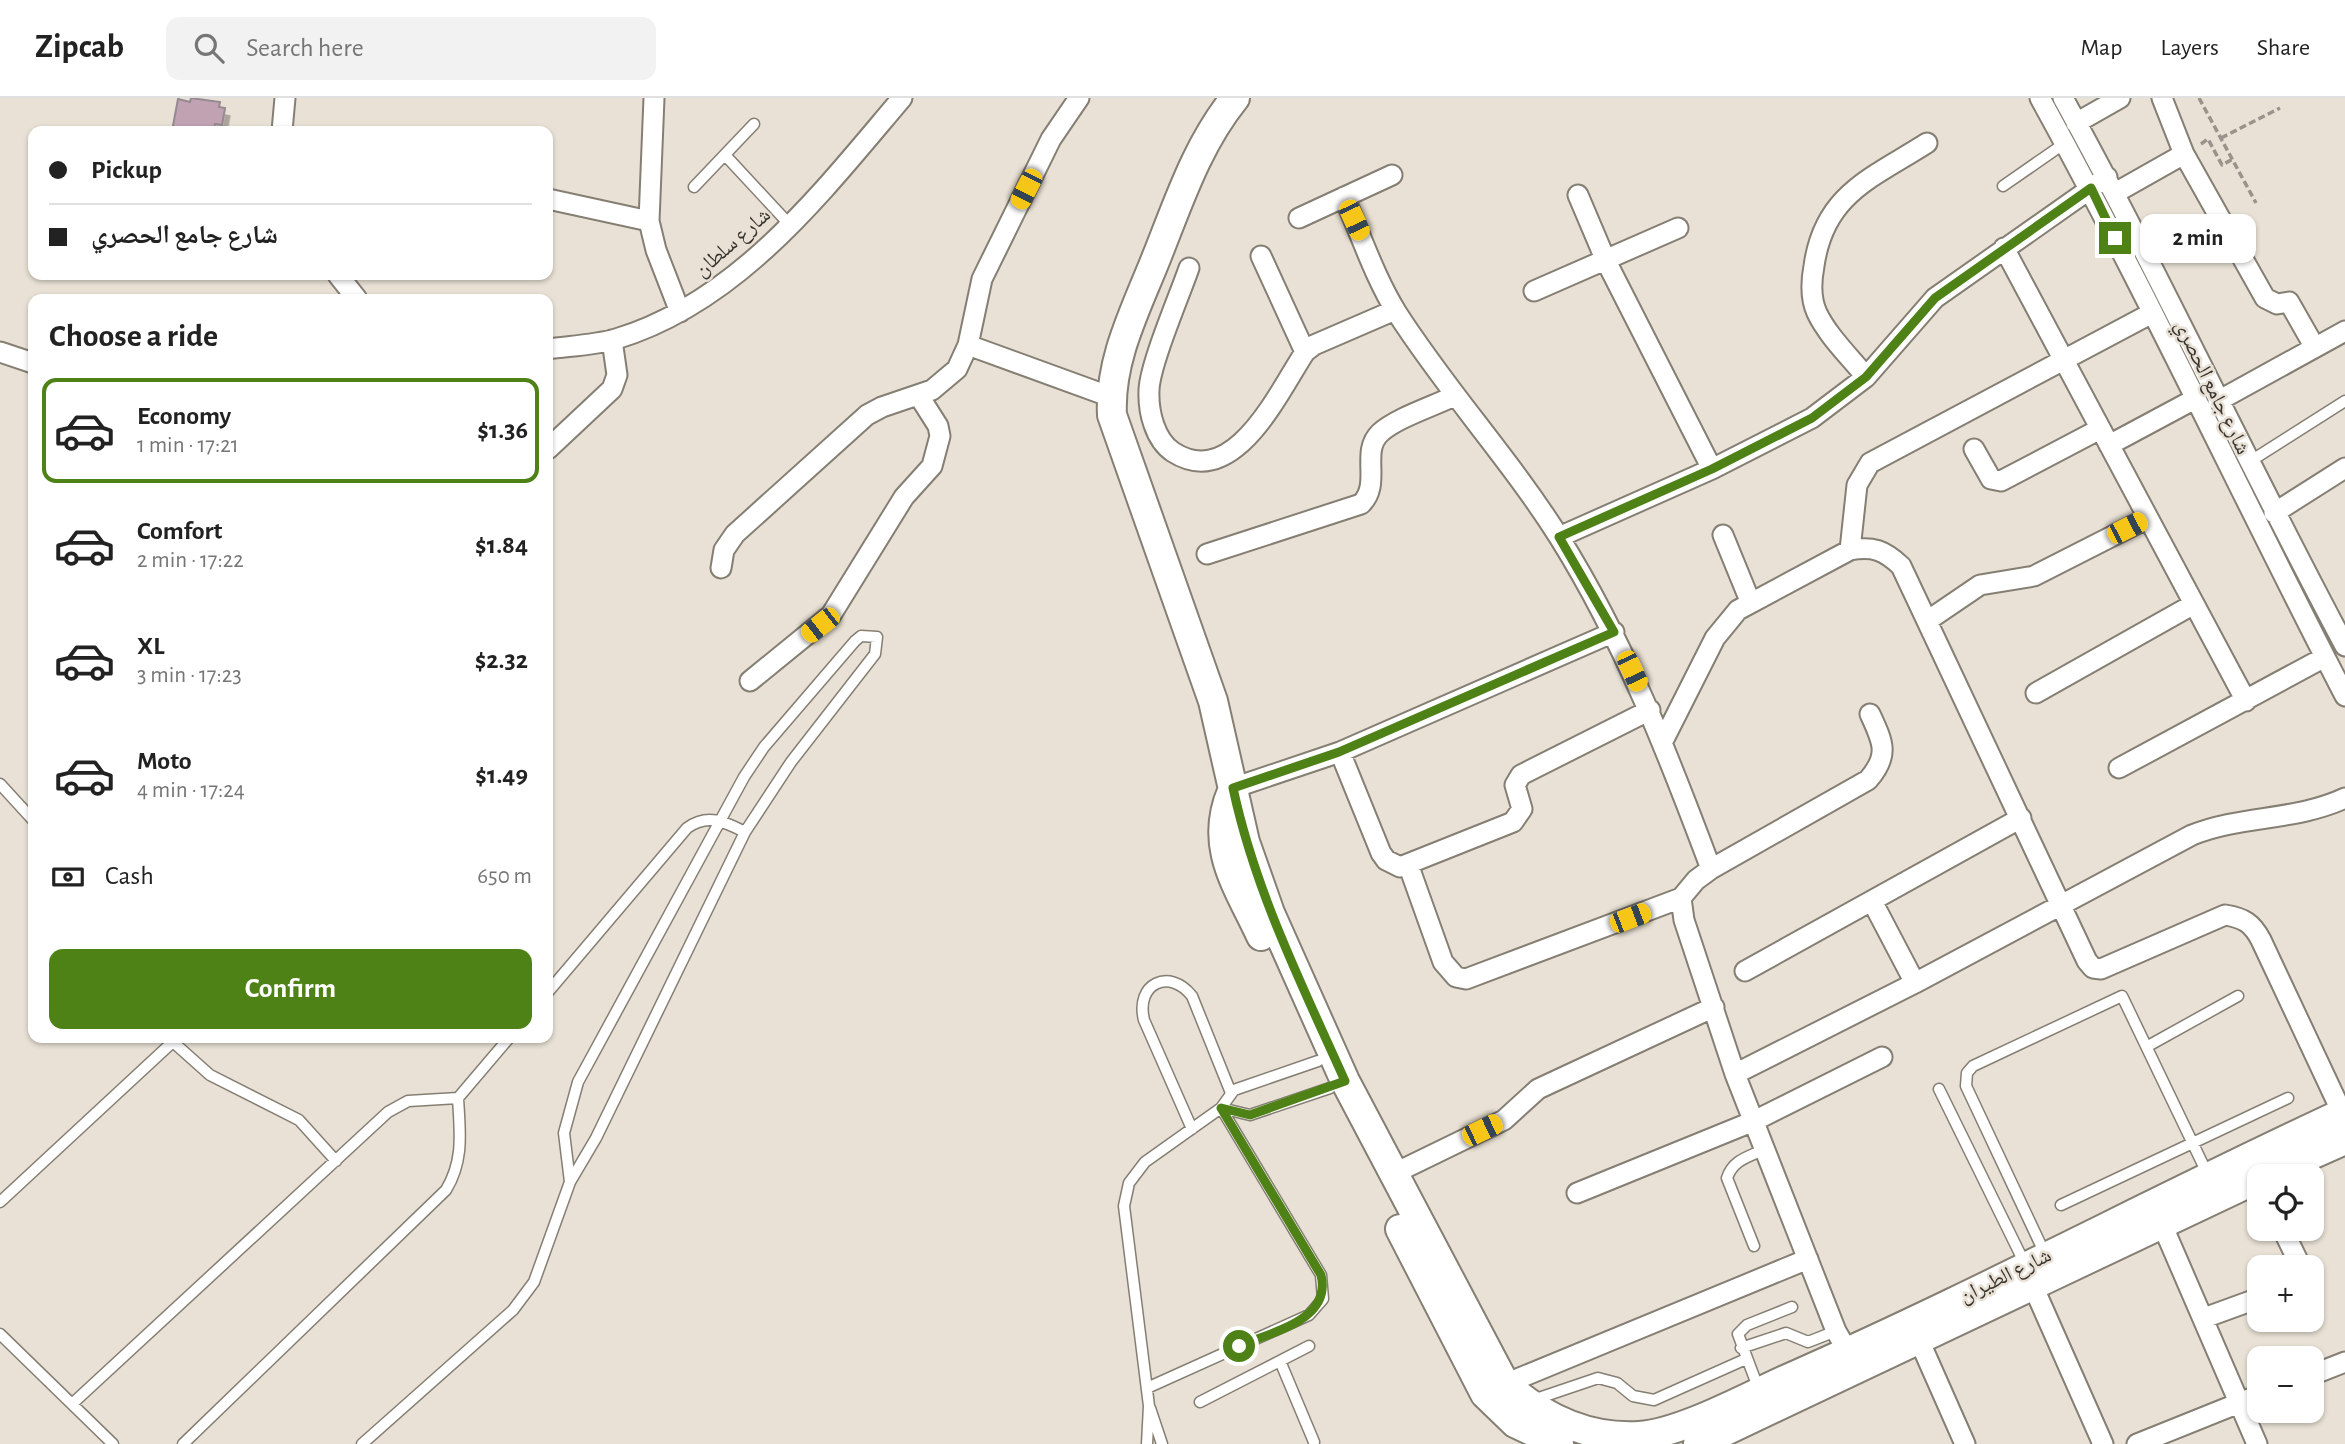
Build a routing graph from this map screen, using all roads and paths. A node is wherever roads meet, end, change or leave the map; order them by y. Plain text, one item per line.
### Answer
1 (285, 98) edge
2 (654, 98) edge
3 (902, 98) edge
4 (1079, 98) edge
5 (1235, 98) edge
6 (2040, 98) edge
7 (2063, 98) edge
8 (2120, 98) edge
9 (2162, 98) edge
10 (2199, 98) edge
11 (2280, 108) dead end
12 (2076, 123) junction
13 (754, 124) dead end
14 (282, 126) edge
15 (2221, 138) junction
16 (1927, 143) dead end
17 (2065, 143) junction
18 (2184, 154) junction
19 (725, 155) junction
20 (2232, 159) junction
21 (1392, 175) dead end
22 (2003, 186) dead end
23 (2104, 186) junction
24 (694, 187) dead end
25 (1578, 195) dead end
26 (1344, 197) junction
27 (553, 200) edge
28 (2256, 203) dead end
29 (1299, 218) dead end
30 (649, 221) junction
31 (789, 224) junction
32 (1678, 228) dead end
33 (2004, 248) junction
34 (1261, 256) dead end
35 (1606, 261) junction
36 (1189, 268) dead end
37 (1534, 292) dead end
38 (1395, 310) junction
39 (680, 312) junction
40 (2151, 313) junction
41 (2345, 331) edge
42 (612, 340) junction
43 (968, 345) junction
44 (2314, 346) junction
45 (553, 348) edge
46 (0, 352) edge
47 (1305, 352) junction
48 (2064, 360) junction
49 (28, 361) edge
50 (1866, 377) junction
51 (919, 396) junction
52 (1454, 396) junction
53 (1111, 397) junction
54 (2193, 400) junction
55 (2218, 401) junction
56 (2345, 401) edge
57 (2105, 437) junction
58 (553, 444) edge
59 (1974, 449) dead end
60 (2249, 461) junction
61 (2345, 468) edge
62 (1712, 469) junction
63 (2274, 513) junction
64 (2148, 518) junction
65 (1723, 535) dead end
66 (1559, 537) junction
67 (1850, 550) junction
68 (1207, 554) dead end
69 (721, 569) dead end
70 (1750, 601) junction
71 (2194, 604) junction
72 (1927, 621) junction
73 (1614, 632) junction
74 (2345, 646) edge
75 (2325, 657) junction
76 (750, 681) dead end
77 (2036, 693) dead end
78 (2345, 696) edge
79 (2246, 701) junction
80 (1650, 709) junction
81 (1870, 714) dead end
82 (1663, 741) junction
83 (1339, 752) junction
84 (2119, 768) dead end
85 (0, 784) edge
86 (1233, 788) junction
87 (2345, 798) edge
88 (28, 815) edge
89 (2021, 818) junction
90 (719, 820) junction
91 (745, 832) junction
92 (1408, 864) junction
93 (1711, 869) junction
94 (1681, 898) junction
95 (1872, 901) junction
96 (2061, 905) junction
97 (1745, 971) dead end
98 (1915, 983) junction
99 (553, 986) edge
100 (2238, 996) dead end
101 (1714, 1007) junction
102 (172, 1043) edge
103 (178, 1043) edge
104 (505, 1043) edge
105 (2148, 1046) junction
106 (1882, 1057) dead end
107 (1318, 1061) junction
108 (1735, 1074) junction
109 (1337, 1085) junction
110 (1939, 1089) dead end
111 (1231, 1093) junction
112 (458, 1098) junction
113 (2288, 1098) dead end
114 (1221, 1108) junction
115 (1754, 1121) junction
116 (2344, 1121) edge
117 (1192, 1129) junction
118 (2193, 1142) junction
119 (1763, 1150) junction
120 (336, 1161) junction
121 (2283, 1164) edge
122 (1393, 1174) junction
123 (2209, 1177) junction
124 (570, 1182) junction
125 (2247, 1186) edge
126 (1577, 1193) dead end
127 (0, 1202) edge
128 (2061, 1205) dead end
129 (2161, 1223) junction
130 (1754, 1246) dead end
131 (1808, 1259) junction
132 (2035, 1269) junction
133 (2247, 1302) edge
134 (1792, 1307) dead end
135 (2204, 1318) junction
136 (0, 1334) edge
137 (1919, 1340) junction
138 (1842, 1341) junction
139 (1309, 1346) dead end
140 (1741, 1348) junction
141 (1746, 1359) junction
142 (1280, 1361) junction
143 (2345, 1362) edge
144 (2324, 1370) edge
145 (1147, 1388) junction
146 (1759, 1391) junction
147 (1516, 1393) junction
148 (2247, 1394) edge
149 (2247, 1400) edge
150 (1200, 1402) dead end
151 (72, 1404) junction
152 (1149, 1406) junction
153 (2254, 1423) edge
154 (1666, 1438) edge
155 (1316, 1443) edge
156 (113, 1444) edge
157 (183, 1444) edge
158 (362, 1444) edge
159 (1147, 1444) edge
160 (1162, 1444) edge
161 (1301, 1444) edge
162 (1559, 1444) edge
163 (1698, 1444) edge
164 (1965, 1444) edge
165 (2103, 1444) edge
166 (2137, 1444) edge
167 (2257, 1444) edge

1 - 14 street
2 - 30 street
3 - 31 street, شارع سلطان
4 - 43 street
5 - 53 street
6 - 17 street, شارع جامع الحصري
7 - 12 street, شارع جامع الحصري
8 - 12 street
9 - 18 street
10 - 15 path
11 - 15 path
12 - 23 street, شارع جامع الحصري
13 - 19 lane
15 - 20 path
16 - 50 street
17 - 22 lane
17 - 23 street, شارع جامع الحصري
18 - 20 path
18 - 23 street
18 - 44 street
19 - 24 lane
19 - 31 lane
20 - 28 path
21 - 26 street
23 - 33 street
23 - 40 street, شارع جامع الحصري
23 - 55 street, شارع جامع الحصري
25 - 35 street
26 - 29 street
26 - 38 street
27 - 30 street
30 - 39 street
31 - 39 street, شارع سلطان
32 - 35 street
33 - 48 street
33 - 50 street
34 - 47 street
35 - 37 street
35 - 62 street
36 - 47 street
38 - 47 street
38 - 52 street
39 - 42 street, شارع سلطان
40 - 48 street
40 - 54 street, شارع جامع الحصري
41 - 44 street
42 - 45 street, شارع سلطان
42 - 58 street
43 - 51 street
43 - 53 street
44 - 55 street
46 - 49 street
48 - 57 street
48 - 67 street
50 - 62 street
51 - 69 street
51 - 76 street
52 - 66 street
52 - 68 street
53 - 86 street
54 - 57 street
54 - 75 street, شارع جامع الحصري
55 - 60 street, شارع جامع الحصري
56 - 60 lane
57 - 59 street
57 - 64 street
60 - 63 street, شارع جامع الحصري
61 - 63 street
62 - 66 street
63 - 74 street, شارع جامع الحصري
64 - 71 street
64 - 72 street
65 - 70 street
66 - 73 street
67 - 70 street
67 - 72 street
70 - 82 street
71 - 77 street
71 - 79 street
72 - 89 street
73 - 80 street
73 - 83 street
75 - 78 street, شارع جامع الحصري
75 - 79 street
79 - 84 street
80 - 82 street
80 - 92 street
81 - 93 street
82 - 93 street
83 - 86 street
83 - 92 street
85 - 88 lane
86 - 107 street
86 - 109 street
87 - 96 street
89 - 95 street
89 - 96 street
90 - 91 lane
90 - 91 lane
90 - 99 lane
90 - 124 lane
91 - 124 lane
92 - 94 street
93 - 94 street
94 - 101 street
95 - 97 street
95 - 98 street
96 - 98 street
96 - 116 street
98 - 108 street
100 - 105 lane
101 - 108 street
101 - 122 street
102 - 127 lane
103 - 120 lane
104 - 112 lane
105 - 118 lane
105 - 132 lane
106 - 115 street
107 - 109 street
107 - 111 lane
108 - 115 street
109 - 114 lane
109 - 122 street
109 - 162 street
110 - 132 lane
111 - 114 lane
111 - 117 lane
112 - 120 lane
112 - 157 lane
113 - 118 lane
114 - 117 lane
114 - 145 lane
115 - 119 street
115 - 126 street
116 - 121 street, شارع الطيران
116 - 123 street, شارع الطيران
117 - 145 lane
118 - 123 lane
118 - 128 lane
119 - 130 lane
119 - 131 street
120 - 151 lane
122 - 147 street
123 - 132 street, شارع الطيران
124 - 158 lane
125 - 129 street, شارع الطيران
129 - 132 street, شارع الطيران
129 - 135 street
131 - 138 street
131 - 147 street
132 - 137 street, شارع الطيران
132 - 138 street, شارع الطيران
132 - 165 street
133 - 135 street
134 - 140 lane
135 - 148 street
136 - 151 lane
137 - 163 street, شارع الطيران
137 - 164 street
138 - 140 lane
138 - 146 street, شارع الطيران
139 - 142 lane
140 - 141 lane
141 - 146 lane
141 - 147 lane
142 - 150 lane
142 - 155 lane
143 - 144 street
145 - 152 lane
146 - 154 street, شارع الطيران
147 - 154 street
149 - 166 street
151 - 156 lane
152 - 159 lane
152 - 160 lane
153 - 167 street
155 - 161 lane

